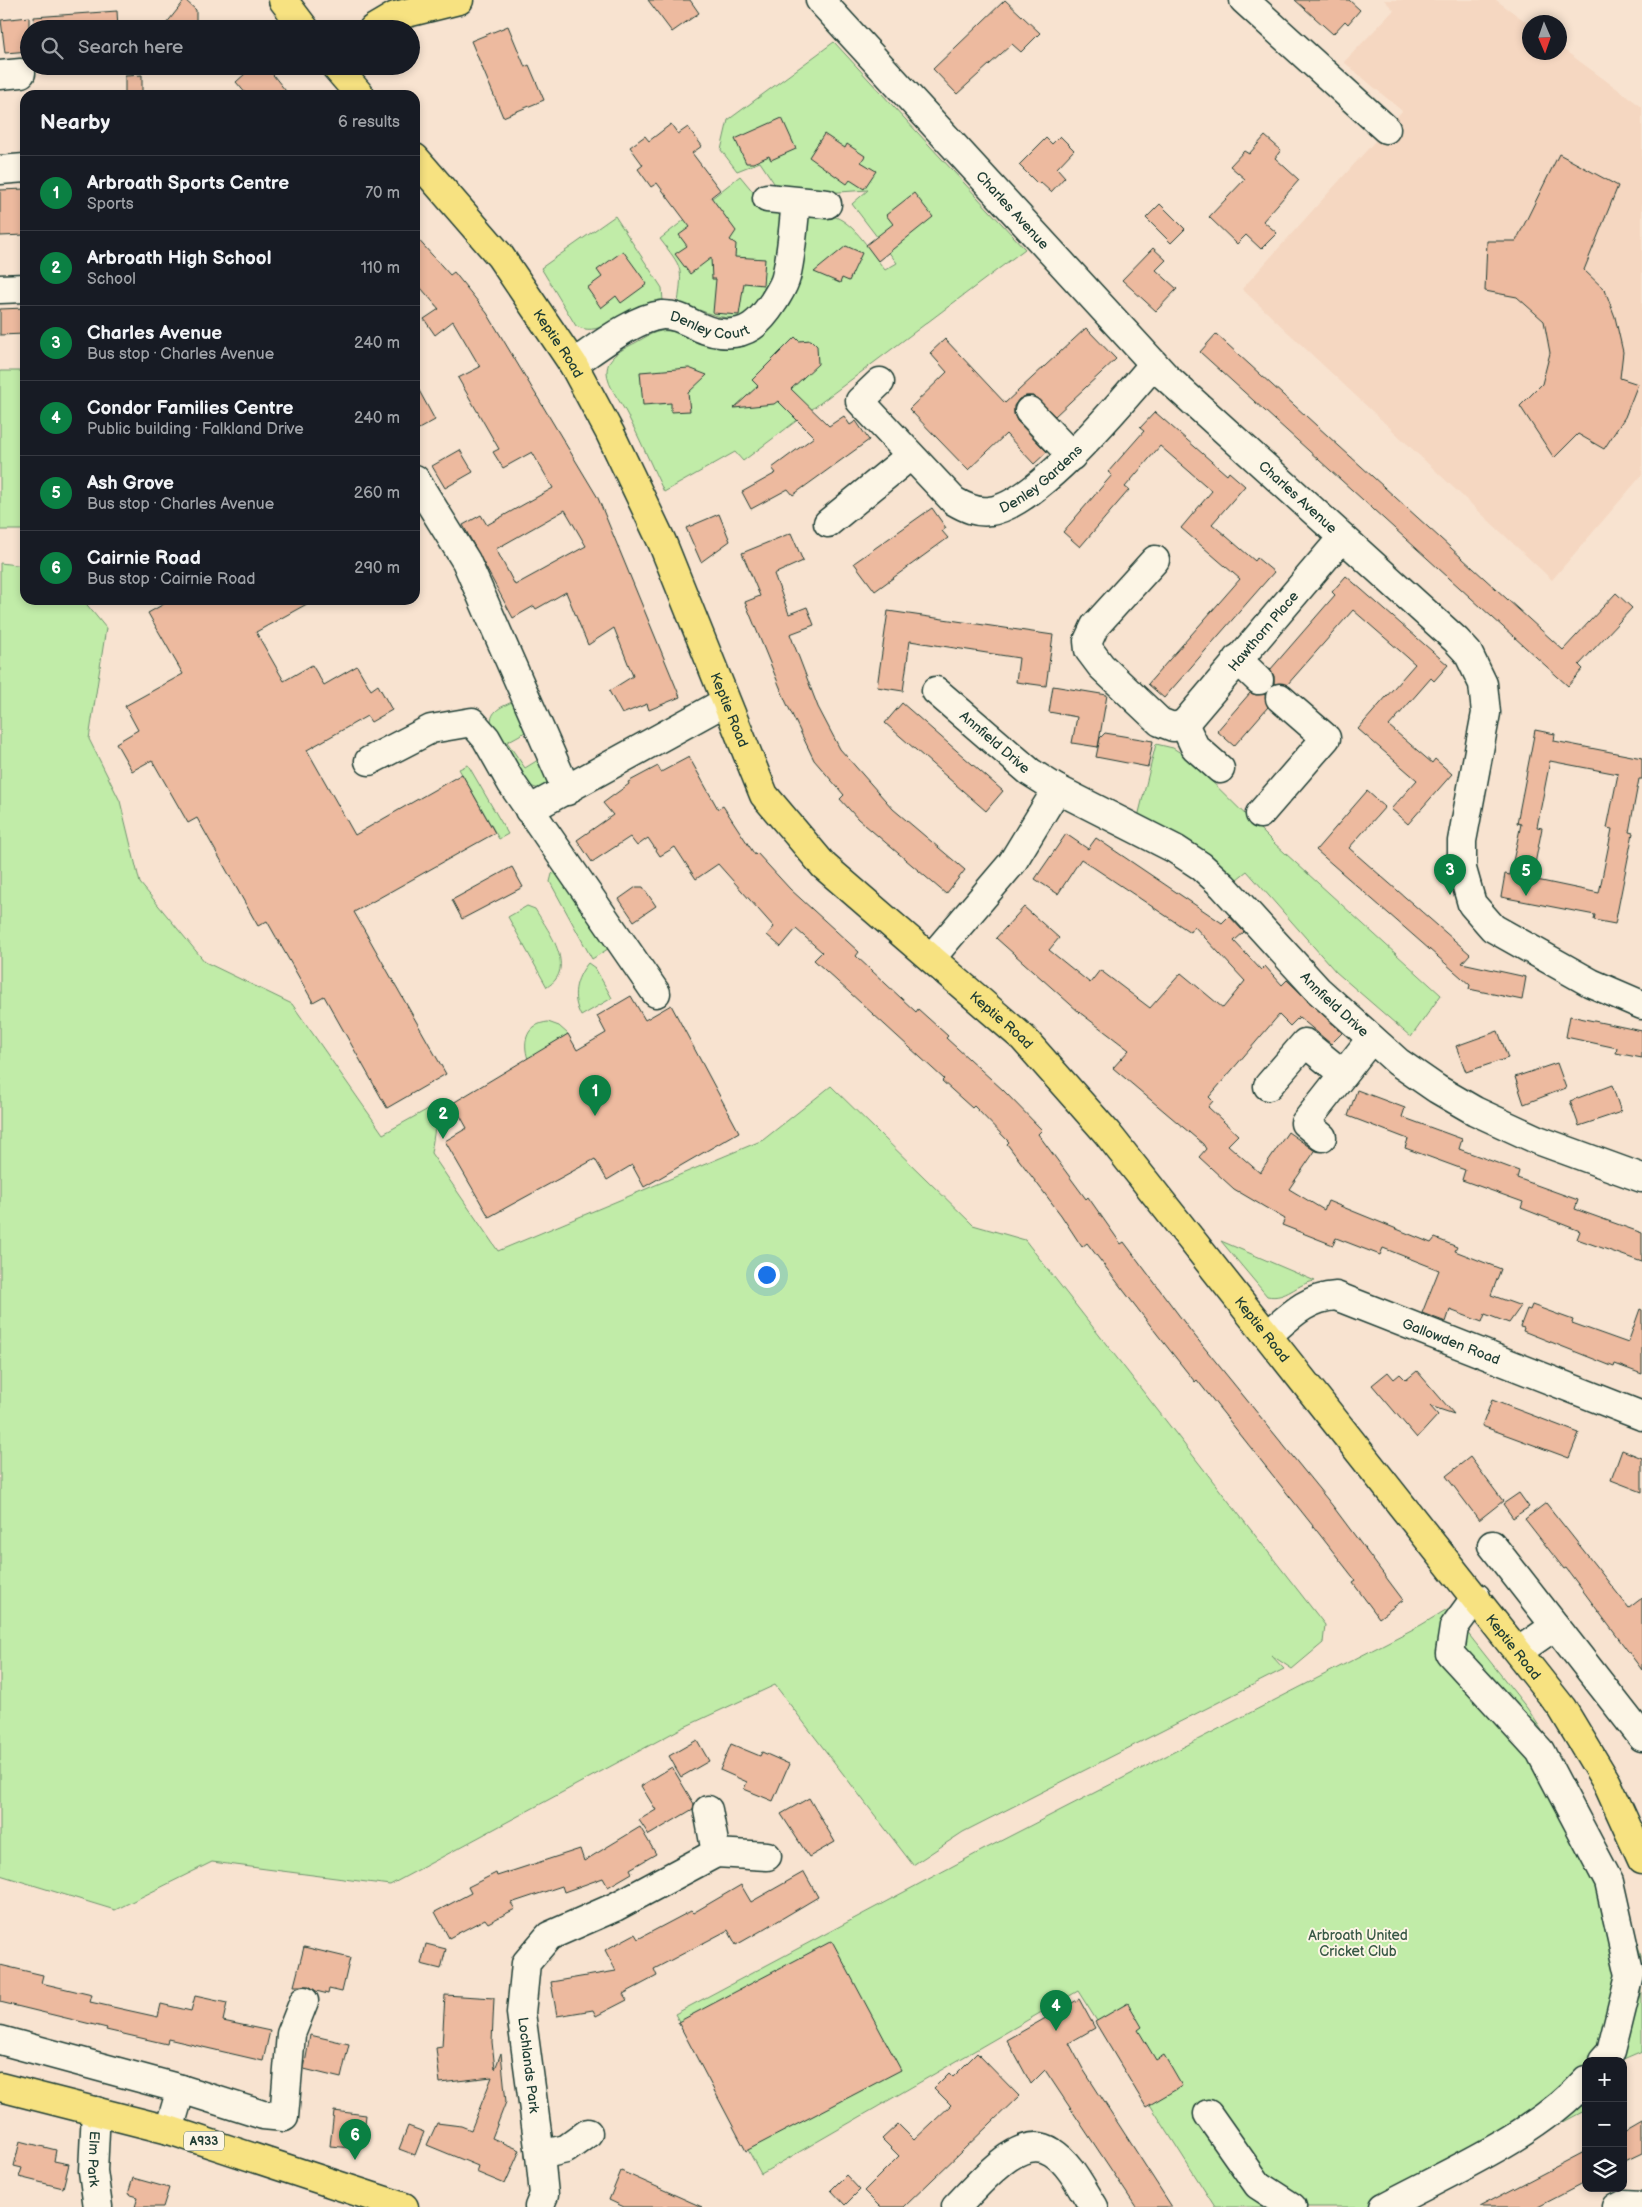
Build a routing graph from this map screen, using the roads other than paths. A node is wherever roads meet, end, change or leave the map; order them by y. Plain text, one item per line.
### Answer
1 (283, 0) edge
2 (460, 0) edge
3 (820, 0) edge
4 (1244, 0) edge
5 (298, 20) edge
6 (388, 20) edge
7 (342, 75) edge
8 (356, 90) edge
9 (1386, 129) dead end
10 (420, 164) edge
11 (20, 168) edge
12 (0, 170) edge
13 (767, 198) dead end
14 (796, 202) junction
15 (827, 204) dead end
16 (20, 288) edge
17 (0, 289) edge
18 (573, 364) junction
19 (1154, 364) junction
20 (880, 382) dead end
21 (1029, 411) dead end
22 (910, 456) junction
23 (1072, 456) junction
24 (420, 487) edge
25 (828, 522) dead end
26 (1342, 538) junction
27 (1155, 560) dead end
28 (1237, 659) junction
29 (1259, 680) dead end
30 (936, 691) dead end
31 (1280, 698) dead end
32 (725, 702) junction
33 (1184, 724) junction
34 (369, 761) dead end
35 (1220, 769) dead end
36 (1057, 790) junction
37 (567, 791) junction
38 (530, 810) junction
39 (1260, 814) dead end
40 (932, 957) junction
41 (656, 994) dead end
42 (1642, 1005) edge
43 (1371, 1040) junction
44 (1343, 1074) junction
45 (1268, 1086) dead end
46 (1322, 1137) dead end
47 (1642, 1178) edge
48 (1268, 1335) junction
49 (1642, 1416) edge
50 (1492, 1545) dead end
51 (1476, 1597) junction
52 (1555, 1626) junction
53 (1519, 1651) junction
54 (1642, 1737) edge
55 (708, 1810) dead end
56 (716, 1853) junction
57 (767, 1856) dead end
58 (1642, 1860) edge
59 (304, 2002) dead end
60 (0, 2040) edge
61 (1607, 2057) edge
62 (1582, 2085) edge
63 (0, 2087) edge
64 (181, 2089) junction
65 (96, 2111) junction
66 (1208, 2114) dead end
67 (169, 2130) junction
68 (588, 2133) dead end
69 (540, 2155) junction
70 (1642, 2205) edge
71 (98, 2207) edge
72 (404, 2207) edge
73 (539, 2207) edge
74 (956, 2207) edge
75 (1094, 2207) edge
76 (1292, 2207) edge
77 (1384, 2207) edge
78 (1617, 2207) edge

1 - 5 main road
2 - 6 main road
3 - 19 street, Charles Avenue
4 - 9 street
7 - 8 main road
10 - 18 main road, Keptie Road
11 - 12 street
13 - 14 street
14 - 15 street
14 - 18 street, Denley Court
16 - 17 street
18 - 32 main road, Keptie Road
19 - 23 street, Denley Gardens
19 - 26 street, Charles Avenue
20 - 22 street, Denley Gardens
21 - 23 street
22 - 23 street, Denley Gardens
22 - 25 street
24 - 37 street
26 - 28 street, Hawthorn Place
26 - 42 street, Charles Avenue
27 - 33 street
28 - 29 street
28 - 33 street, Hawthorn Place
30 - 36 street, Annfield Drive
31 - 39 street
32 - 37 street
32 - 40 main road, Keptie Road
33 - 35 street
34 - 38 street
36 - 40 street
36 - 43 street, Annfield Drive
37 - 38 street
38 - 41 street
40 - 48 main road, Keptie Road
43 - 44 street
43 - 47 street, Annfield Drive
44 - 45 street
44 - 46 street
48 - 49 street, Gallowden Road
48 - 51 main road, Keptie Road
50 - 52 street
51 - 53 main road, Keptie Road
51 - 61 street
52 - 53 street
52 - 54 street
53 - 58 main road, Keptie Road
55 - 56 street
56 - 57 street
56 - 69 street, Lochlands Park
59 - 64 street
60 - 64 street
62 - 77 street
63 - 65 main road, A933
64 - 67 street
65 - 67 main road, A933
65 - 71 street, Elm Park
66 - 76 street
67 - 72 main road, A933
68 - 69 street
69 - 73 street, Lochlands Park
70 - 78 street
74 - 75 street

